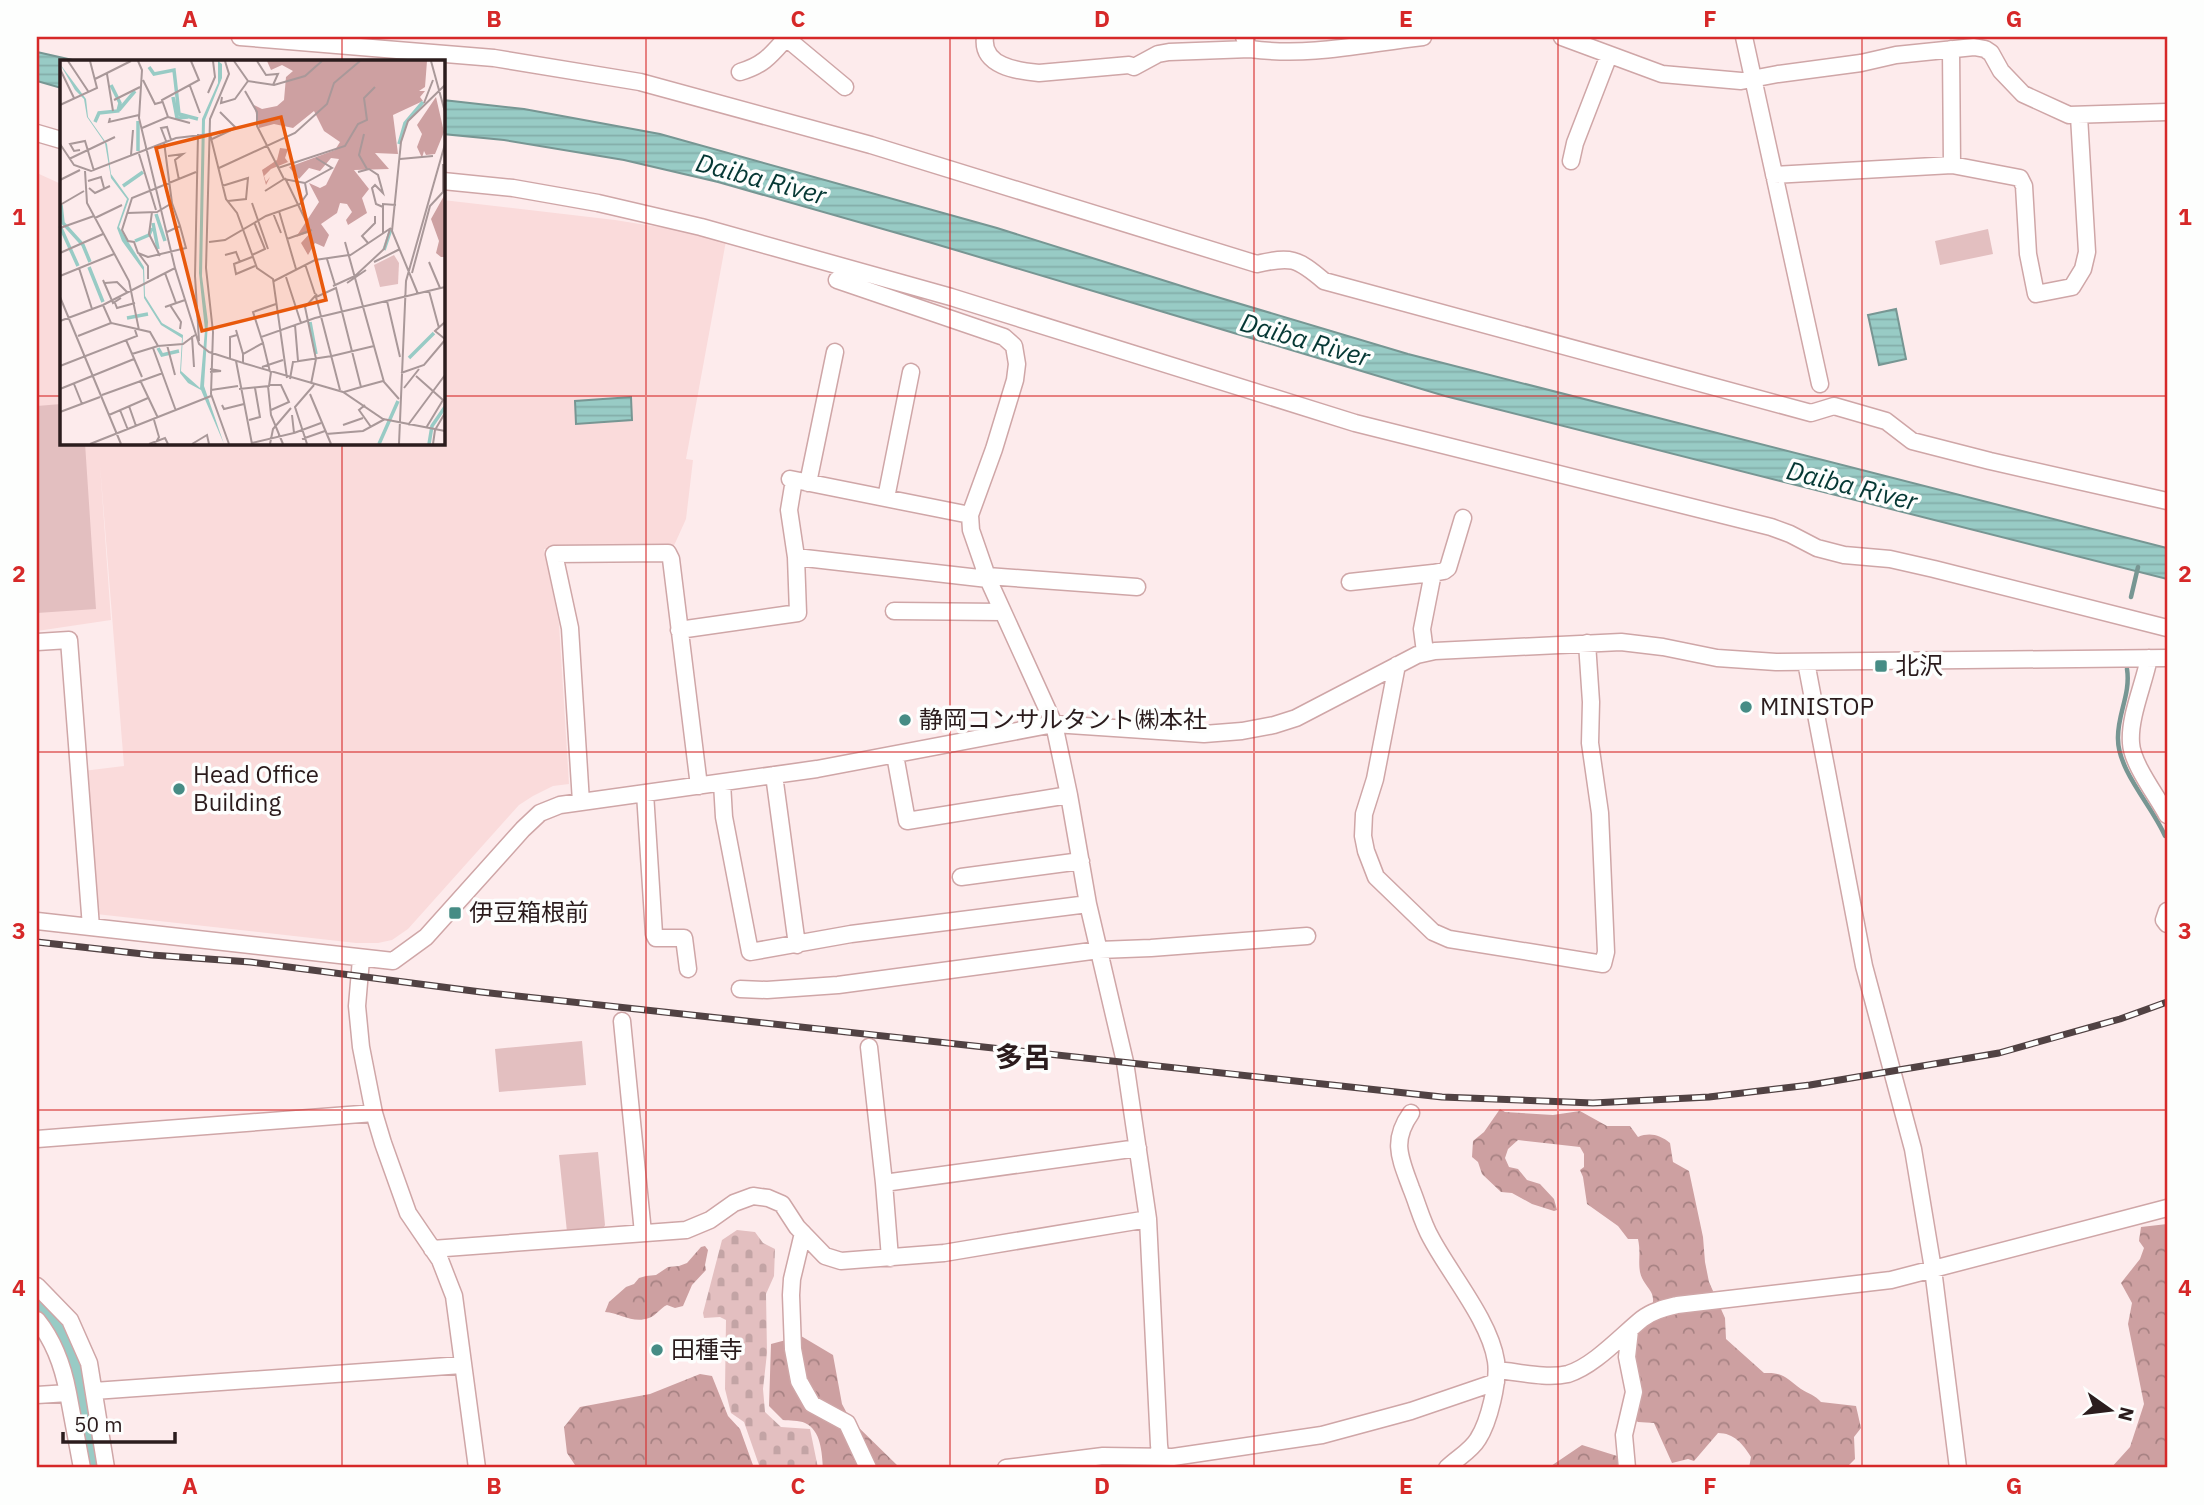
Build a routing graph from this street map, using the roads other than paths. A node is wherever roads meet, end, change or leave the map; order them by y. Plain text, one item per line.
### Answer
1 (240, 37) edge
2 (786, 37) edge
3 (985, 37) edge
4 (1423, 37) edge
5 (1562, 37) edge
6 (1744, 37) edge
7 (1247, 43) edge
8 (1951, 49) junction
9 (1609, 55) junction
10 (740, 72) dead end
11 (1754, 80) junction
12 (845, 87) dead end
13 (2167, 112) edge
14 (2079, 116) junction
15 (37, 133) edge
16 (60, 140) edge
17 (1572, 161) dead end
18 (1952, 165) junction
19 (1774, 176) junction
20 (444, 181) edge
21 (838, 281) dead end
22 (951, 297) junction
23 (944, 316) junction
24 (835, 352) dead end
25 (911, 372) dead end
26 (1820, 384) dead end
27 (797, 481) junction
28 (886, 498) junction
29 (2167, 501) edge
30 (970, 515) junction
31 (1463, 518) dead end
32 (796, 557) junction
33 (1433, 573) junction
34 (987, 578) junction
35 (1350, 582) dead end
36 (1137, 587) dead end
37 (894, 611) dead end
38 (1003, 612) junction
39 (2167, 628) edge
40 (679, 630) junction
41 (37, 642) edge
42 (1587, 643) junction
43 (1425, 652) junction
44 (2149, 658) junction
45 (2167, 658) edge
46 (1806, 662) junction
47 (1397, 665) junction
48 (1054, 724) junction
49 (895, 755) junction
50 (774, 775) junction
51 (722, 783) junction
52 (699, 786) junction
53 (645, 793) junction
54 (1069, 795) junction
55 (581, 802) junction
56 (2167, 815) edge
57 (1081, 862) junction
58 (961, 877) dead end
59 (1088, 904) junction
60 (2167, 911) edge
61 (37, 921) edge
62 (2167, 924) edge
63 (91, 927) junction
64 (1307, 936) dead end
65 (797, 944) junction
66 (1099, 950) junction
67 (361, 959) junction
68 (688, 968) dead end
69 (740, 989) dead end
70 (622, 1021) dead end
71 (869, 1046) dead end
72 (374, 1113) junction
73 (1411, 1113) dead end
74 (37, 1139) edge
75 (1138, 1148) junction
76 (884, 1183) junction
77 (2167, 1208) edge
78 (1148, 1219) junction
79 (643, 1233) junction
80 (803, 1233) junction
81 (432, 1249) junction
82 (890, 1258) junction
83 (1933, 1269) junction
84 (37, 1286) edge
85 (37, 1320) edge
86 (1630, 1330) junction
87 (463, 1365) junction
88 (1496, 1376) junction
89 (94, 1391) junction
90 (68, 1393) junction
91 (37, 1395) edge
92 (88, 1433) junction
93 (1161, 1463) edge
94 (94, 1465) edge
95 (477, 1468) edge
96 (867, 1468) edge
97 (1006, 1468) edge
98 (1447, 1468) edge
99 (1627, 1468) edge
100 (1958, 1468) edge

1 - 29 street
2 - 10 street
2 - 12 street
3 - 7 street
4 - 7 street
5 - 9 street
6 - 11 street
8 - 11 street
8 - 14 street
8 - 18 street
9 - 11 street
9 - 17 street
11 - 19 street
13 - 14 street
14 - 18 street
15 - 16 street
18 - 19 street
19 - 26 street
20 - 22 street
21 - 23 street
22 - 23 street
22 - 39 street
23 - 30 street
24 - 27 street
25 - 28 street
27 - 28 street
27 - 32 street
28 - 30 street
30 - 34 street
31 - 33 street
32 - 34 street
32 - 40 street
33 - 35 street
33 - 43 street
34 - 36 street
34 - 38 street
37 - 38 street
38 - 48 street
40 - 52 street
40 - 55 street
41 - 63 street
42 - 43 street
42 - 46 street
42 - 47 street
43 - 47 street
44 - 45 street
44 - 46 street
44 - 56 street
46 - 83 street
47 - 48 street
48 - 49 street
48 - 54 street
49 - 50 street
49 - 54 street
50 - 51 street
50 - 65 street
51 - 52 street
51 - 65 street
52 - 53 street
53 - 55 street
53 - 68 street
54 - 57 street
55 - 67 street
57 - 58 street
57 - 59 street
59 - 65 street
59 - 66 street
60 - 62 street
61 - 63 street
63 - 67 street
64 - 66 street
66 - 69 street
66 - 75 street
67 - 72 street
70 - 79 street
71 - 76 street
72 - 74 street
72 - 81 street
73 - 88 street
75 - 76 street
75 - 78 street
76 - 82 street
77 - 83 street
78 - 82 street
78 - 93 street
79 - 80 street
79 - 81 street
80 - 82 street
80 - 96 street
81 - 87 street
83 - 86 street
83 - 100 street
84 - 89 street
85 - 90 street
86 - 88 street
86 - 99 street
87 - 89 street
87 - 95 street
88 - 93 street
88 - 98 street
89 - 92 street
90 - 91 street
90 - 92 street
92 - 94 street
92 - 94 street
93 - 97 street

